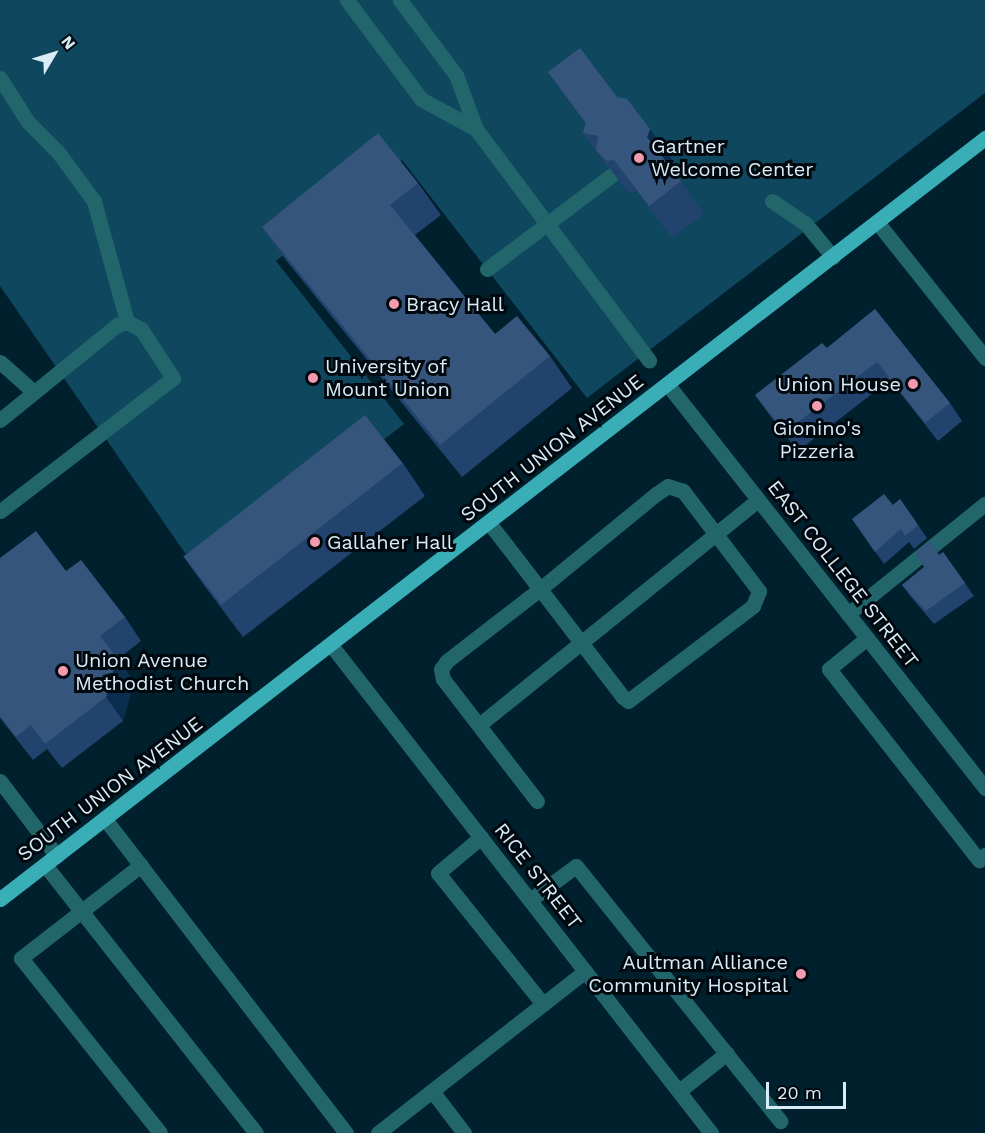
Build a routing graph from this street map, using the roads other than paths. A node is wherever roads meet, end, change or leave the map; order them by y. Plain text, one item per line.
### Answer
1 (346, 0) edge
2 (400, 0) edge
3 (0, 78) edge
4 (476, 129) junction
5 (985, 138) edge
6 (613, 174) edge
7 (772, 201) dead end
8 (877, 222) junction
9 (547, 224) junction
10 (833, 257) junction
11 (487, 269) dead end
12 (128, 322) junction
13 (985, 358) edge
14 (649, 360) dead end
15 (0, 362) edge
16 (668, 385) junction
17 (34, 392) junction
18 (0, 420) edge
19 (758, 500) junction
20 (985, 504) edge
21 (0, 511) edge
22 (489, 523) junction
23 (718, 536) junction
24 (540, 589) junction
25 (848, 614) junction
26 (867, 638) junction
27 (332, 645) junction
28 (583, 645) junction
29 (478, 726) junction
30 (0, 781) edge
31 (985, 788) edge
32 (537, 801) dead end
33 (105, 819) junction
34 (481, 837) junction
35 (985, 855) edge
36 (57, 856) junction
37 (45, 865) junction
38 (141, 865) junction
39 (0, 899) edge
40 (530, 900) junction
41 (81, 911) junction
42 (585, 971) junction
43 (543, 1004) junction
44 (727, 1053) junction
45 (432, 1091) junction
46 (679, 1091) junction
47 (780, 1122) dead end
48 (160, 1133) edge
49 (256, 1133) edge
50 (346, 1133) edge
51 (378, 1133) edge
52 (464, 1133) edge
53 (711, 1133) edge

1 - 4 street
2 - 4 street
3 - 12 street
4 - 9 street
5 - 8 main road, SOUTH UNION AVENUE
6 - 9 street
7 - 10 street
8 - 10 main road, SOUTH UNION AVENUE
8 - 13 street
9 - 11 street
9 - 14 street
10 - 16 main road, SOUTH UNION AVENUE
12 - 17 street
12 - 21 street
15 - 17 street
16 - 19 street, EAST COLLEGE STREET
16 - 22 main road, SOUTH UNION AVENUE
17 - 18 street
19 - 23 street
19 - 25 street, EAST COLLEGE STREET
20 - 25 street
22 - 24 street
22 - 27 main road, SOUTH UNION AVENUE
23 - 24 street
23 - 28 street
23 - 28 street
24 - 28 street
24 - 29 street
25 - 26 street, EAST COLLEGE STREET
26 - 31 street, EAST COLLEGE STREET
26 - 35 street
27 - 33 main road, SOUTH UNION AVENUE
27 - 34 street, RICE STREET
28 - 29 street
29 - 32 street
30 - 36 street
33 - 36 main road, SOUTH UNION AVENUE
33 - 38 street
34 - 40 street, RICE STREET
34 - 43 street
36 - 37 main road, SOUTH UNION AVENUE
37 - 39 main road, SOUTH UNION AVENUE
37 - 41 street
38 - 41 street
38 - 50 street
40 - 42 street, RICE STREET
40 - 44 street
41 - 48 street
41 - 49 street
42 - 43 street
42 - 46 street, RICE STREET
43 - 45 street
44 - 46 street
44 - 47 street
45 - 51 street
45 - 52 street
46 - 53 street, RICE STREET

